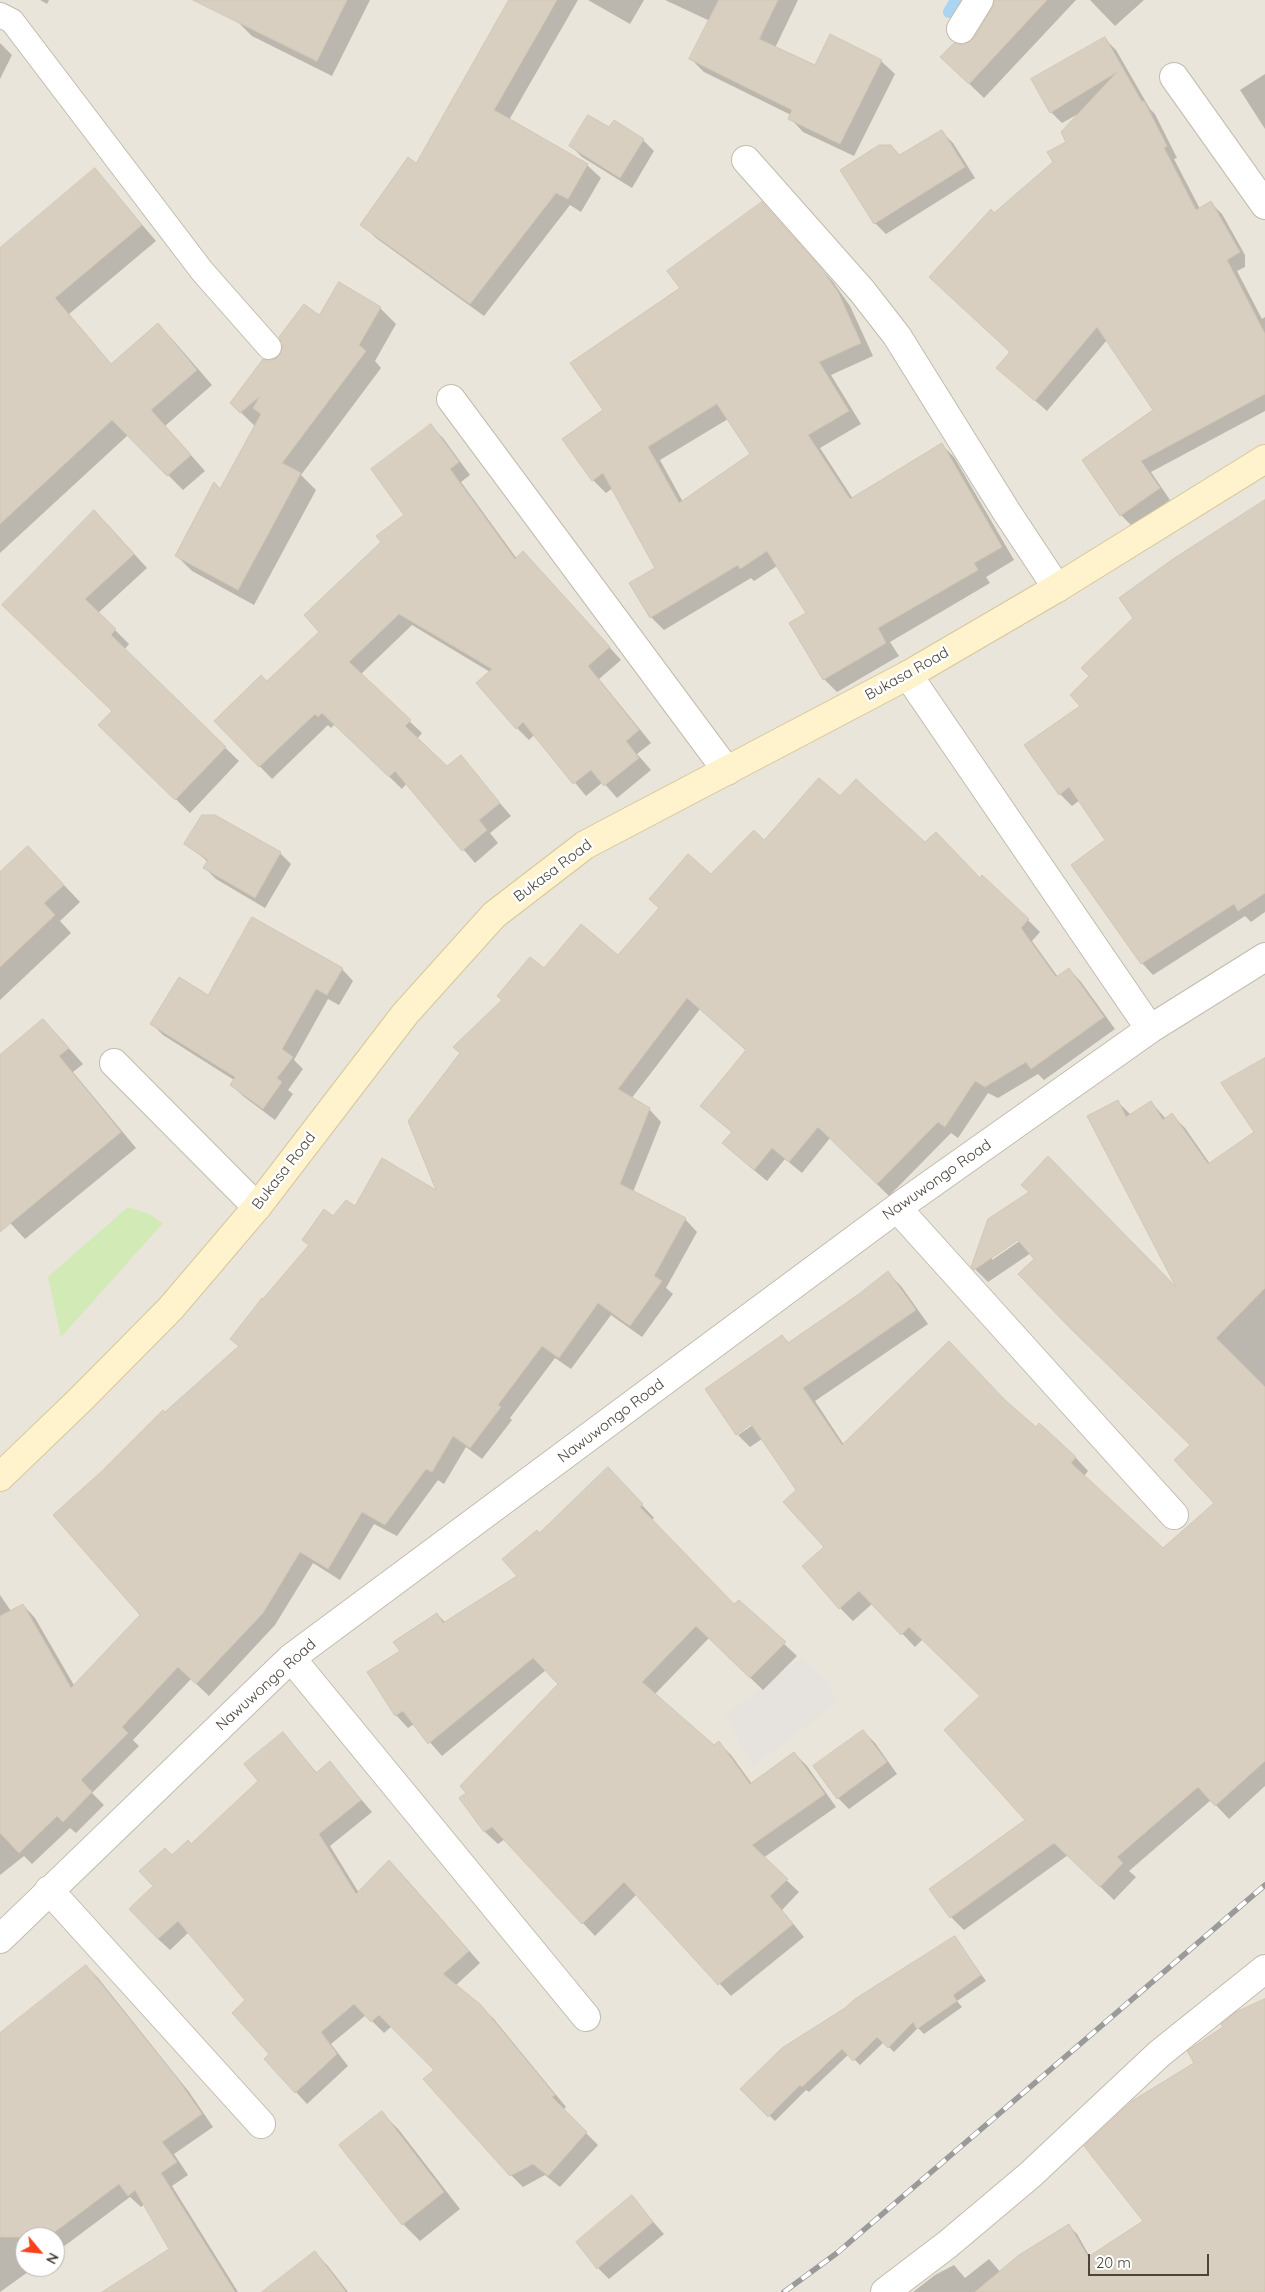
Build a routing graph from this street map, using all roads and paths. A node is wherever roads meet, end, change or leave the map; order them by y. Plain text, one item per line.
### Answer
1 (979, 0) edge
2 (0, 16) edge
3 (961, 29) dead end
4 (1174, 76) dead end
5 (746, 160) dead end
6 (1265, 205) edge
7 (269, 346) dead end
8 (452, 399) dead end
9 (1265, 459) edge
10 (1057, 588) junction
11 (908, 675) junction
12 (727, 771) junction
13 (1265, 957) edge
14 (1150, 1029) junction
15 (114, 1063) dead end
16 (257, 1207) junction
17 (897, 1208) junction
18 (0, 1477) edge
19 (1174, 1515) dead end
20 (291, 1658) junction
21 (49, 1890) junction
22 (0, 1939) edge
23 (1265, 1969) edge
24 (586, 2016) dead end
25 (262, 2124) dead end
26 (885, 2292) edge

1 - 3 street
2 - 7 lane
4 - 6 street
5 - 10 street
8 - 12 street
9 - 10 street, Bukasa Road
10 - 11 street, Bukasa Road
11 - 12 street, Bukasa Road
11 - 14 street
12 - 16 street, Bukasa Road
13 - 14 street, Nawuwongo Road
14 - 17 street, Nawuwongo Road
15 - 16 street
16 - 18 street, Bukasa Road
17 - 19 street
17 - 20 street, Nawuwongo Road
20 - 21 street, Nawuwongo Road
20 - 24 street
21 - 22 street, Nawuwongo Road
21 - 25 street
23 - 26 street

